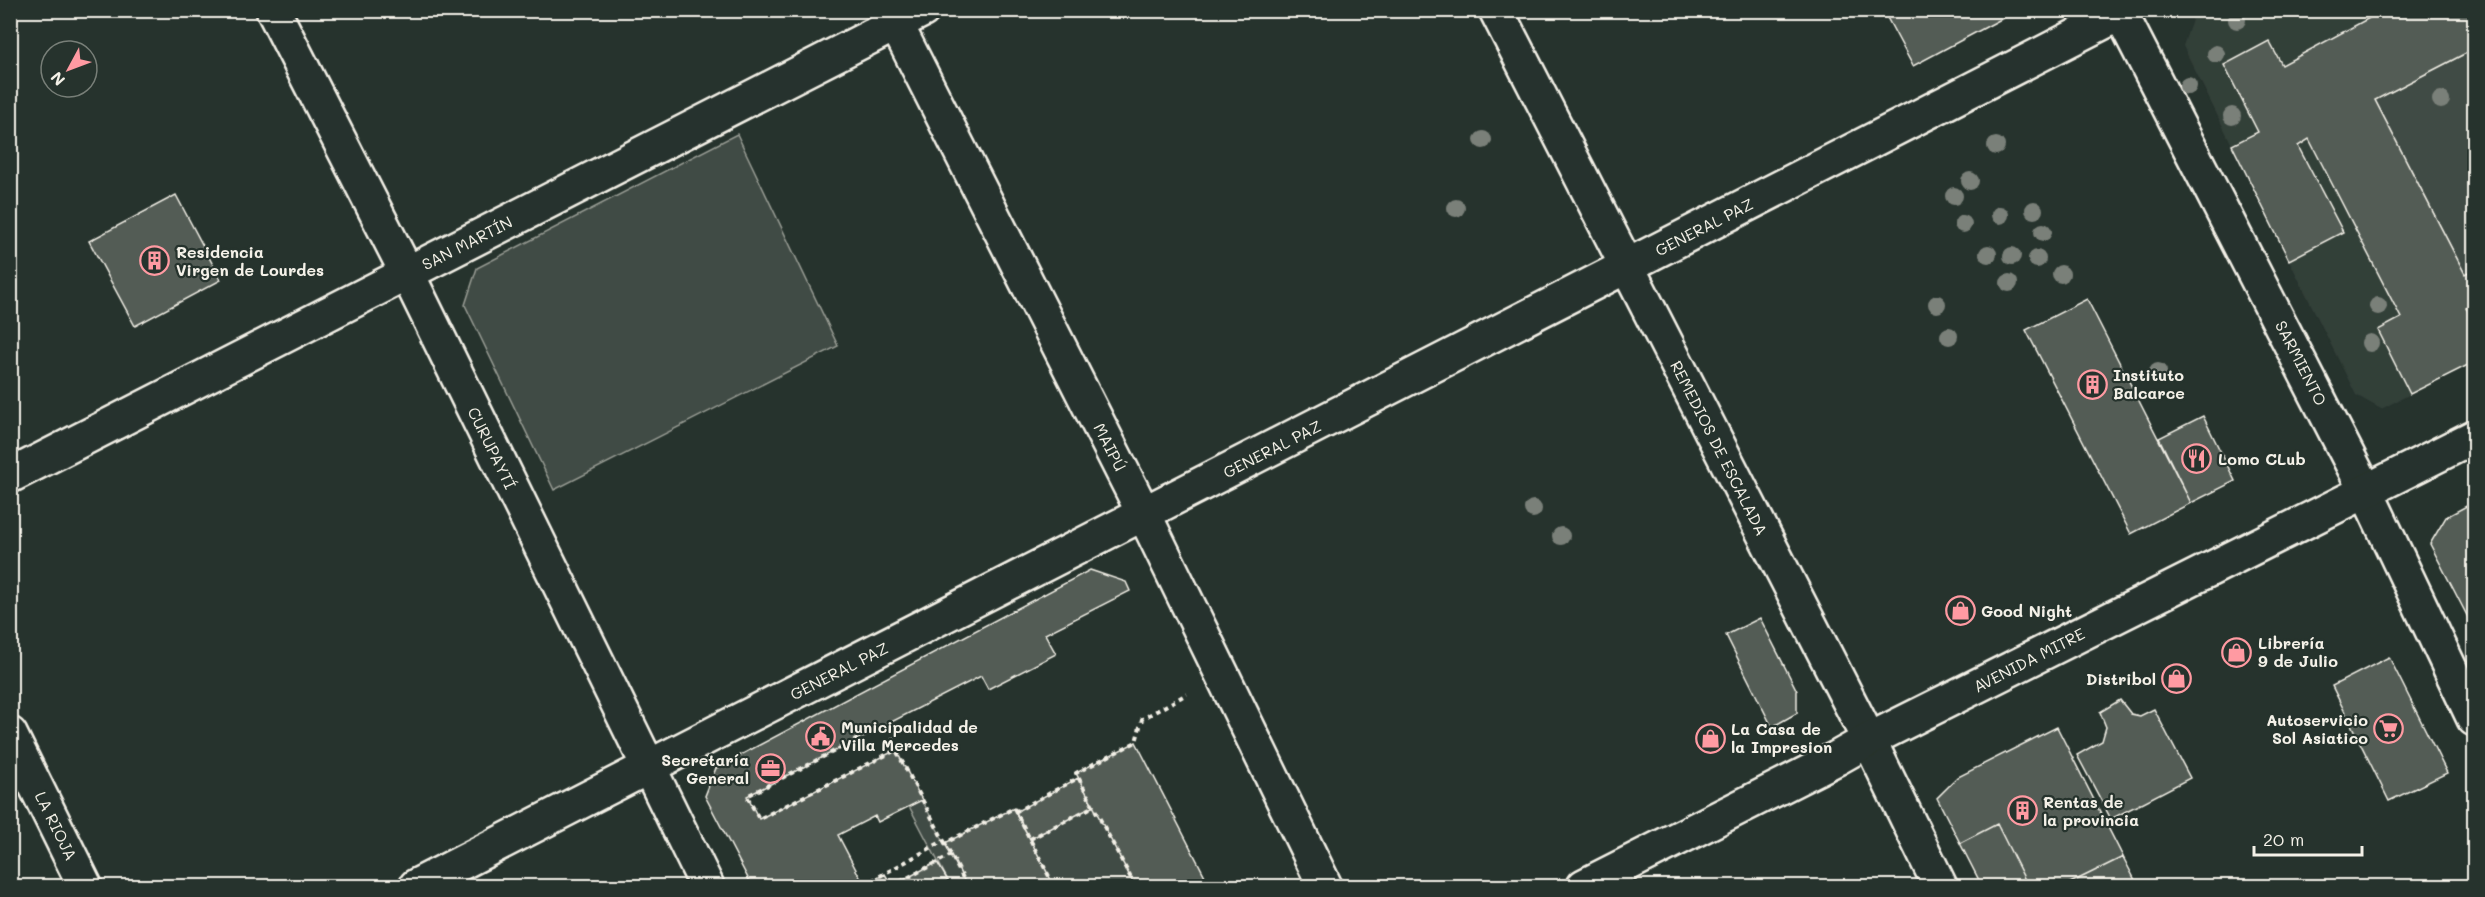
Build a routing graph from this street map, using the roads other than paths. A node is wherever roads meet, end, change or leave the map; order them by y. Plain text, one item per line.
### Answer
1 (273, 10) edge
2 (1496, 10) edge
3 (2122, 12) edge
4 (903, 15) edge
5 (1627, 267) junction
6 (407, 273) junction
7 (2475, 438) edge
8 (10, 476) edge
9 (2366, 491) junction
10 (1144, 514) junction
11 (2475, 719) edge
12 (10, 734) edge
13 (1869, 740) junction
14 (648, 769) junction
15 (85, 886) edge
16 (416, 886) edge
17 (707, 886) edge
18 (1325, 886) edge
19 (1584, 886) edge
20 (1940, 886) edge

1 - 6 street, CURUPAYTÍ
2 - 5 street, REMEDIOS DE ESCALADA
3 - 5 street, GENERAL PAZ
3 - 9 street, SARMIENTO
4 - 6 street, SAN MARTÍN
4 - 10 street, MAIPÚ
5 - 10 street, GENERAL PAZ
5 - 13 street, REMEDIOS DE ESCALADA
6 - 8 street, SAN MARTÍN
6 - 14 street, CURUPAYTÍ
7 - 9 street, AVENIDA MITRE
9 - 11 street, SARMIENTO
9 - 13 street, AVENIDA MITRE
10 - 14 street, GENERAL PAZ
10 - 18 street, MAIPÚ
12 - 15 street, LA RIOJA
13 - 19 street, AVENIDA MITRE
13 - 20 street, REMEDIOS DE ESCALADA
14 - 16 street, GENERAL PAZ
14 - 17 street, CURUPAYTÍ

